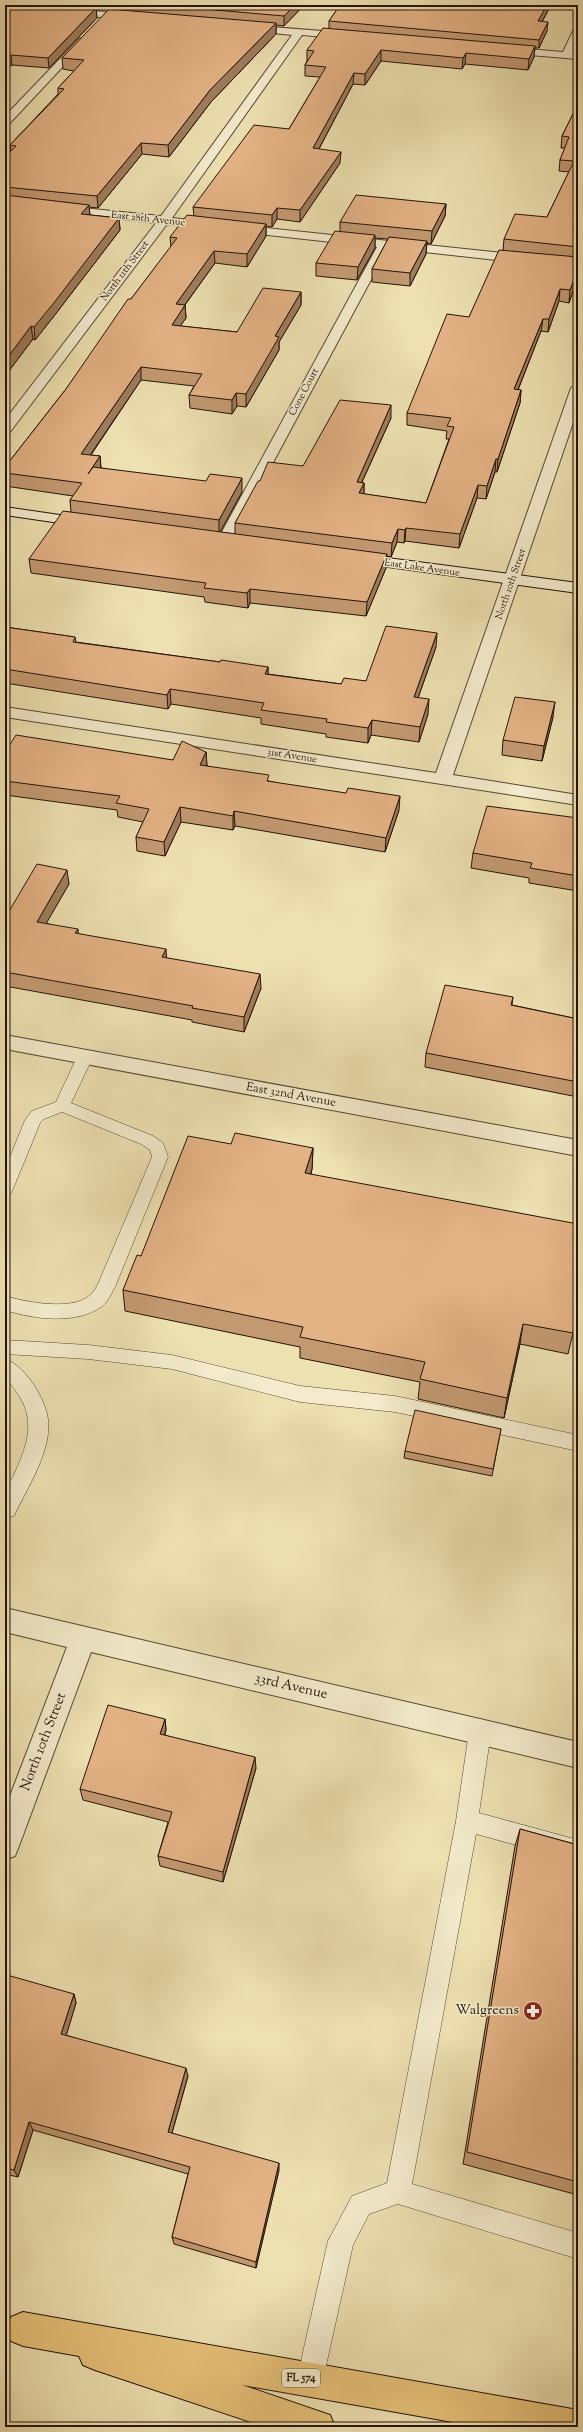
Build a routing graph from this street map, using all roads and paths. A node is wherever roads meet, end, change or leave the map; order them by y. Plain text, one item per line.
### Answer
1 (104, 5) edge
2 (60, 11) edge
3 (107, 15) junction
4 (146, 19) edge
5 (238, 27) edge
6 (578, 31) edge
7 (299, 32) junction
8 (362, 38) edge
9 (496, 49) edge
10 (567, 55) junction
11 (578, 56) edge
12 (11, 100) dead end
13 (24, 102) junction
14 (5, 122) edge
15 (5, 203) edge
16 (164, 220) junction
17 (384, 244) junction
18 (578, 265) edge
19 (578, 388) edge
20 (5, 429) edge
21 (5, 511) edge
22 (99, 524) edge
23 (209, 539) edge
24 (224, 541) junction
25 (240, 543) edge
26 (341, 557) edge
27 (513, 580) junction
28 (578, 588) edge
29 (5, 712) edge
30 (444, 779) junction
31 (578, 800) edge
32 (5, 1042) edge
33 (85, 1057) junction
34 (62, 1106) junction
35 (578, 1148) edge
36 (5, 1189) edge
37 (5, 1303) edge
38 (5, 1347) edge
39 (5, 1366) edge
40 (578, 1443) edge
41 (6, 1510) dead end
42 (5, 1620) edge
43 (83, 1638) junction
44 (480, 1732) junction
45 (578, 1755) edge
46 (467, 1821) junction
47 (6, 1841) edge
48 (578, 1850) edge
49 (398, 2192) junction
50 (578, 2246) edge
51 (14, 2326) edge
52 (310, 2379) junction
53 (318, 2427) edge
54 (578, 2427) edge

1 - 3 street
2 - 3 street
3 - 4 street
3 - 13 street
5 - 7 street
6 - 10 street
7 - 8 street
7 - 16 street, North 11th Street
9 - 10 street
10 - 11 street
12 - 13 street
13 - 14 street
15 - 16 street, East 28th Avenue
16 - 17 street, East 28th Avenue
16 - 20 street, North 11th Street
17 - 18 street, East 28th Avenue
17 - 24 street, Cone Court
19 - 27 street, North 10th Street
21 - 22 street
23 - 24 street
24 - 25 street
26 - 27 street, East Lake Avenue
27 - 28 street, East Lake Avenue
27 - 30 street, North 10th Street
29 - 30 street, 31st Avenue
30 - 31 street, 31st Avenue
32 - 33 street, East 32nd Avenue
33 - 34 lane
33 - 35 street, East 32nd Avenue
34 - 36 lane
34 - 37 lane
38 - 40 lane
39 - 41 lane
42 - 43 street, 33rd Avenue
43 - 44 street, 33rd Avenue
43 - 47 street, North 10th Street
44 - 45 street, 33rd Avenue
44 - 46 lane
46 - 48 lane
46 - 49 lane
49 - 50 lane
49 - 52 lane
51 - 52 main road, FL 574
51 - 53 main road, FL 574
52 - 54 main road, FL 574

